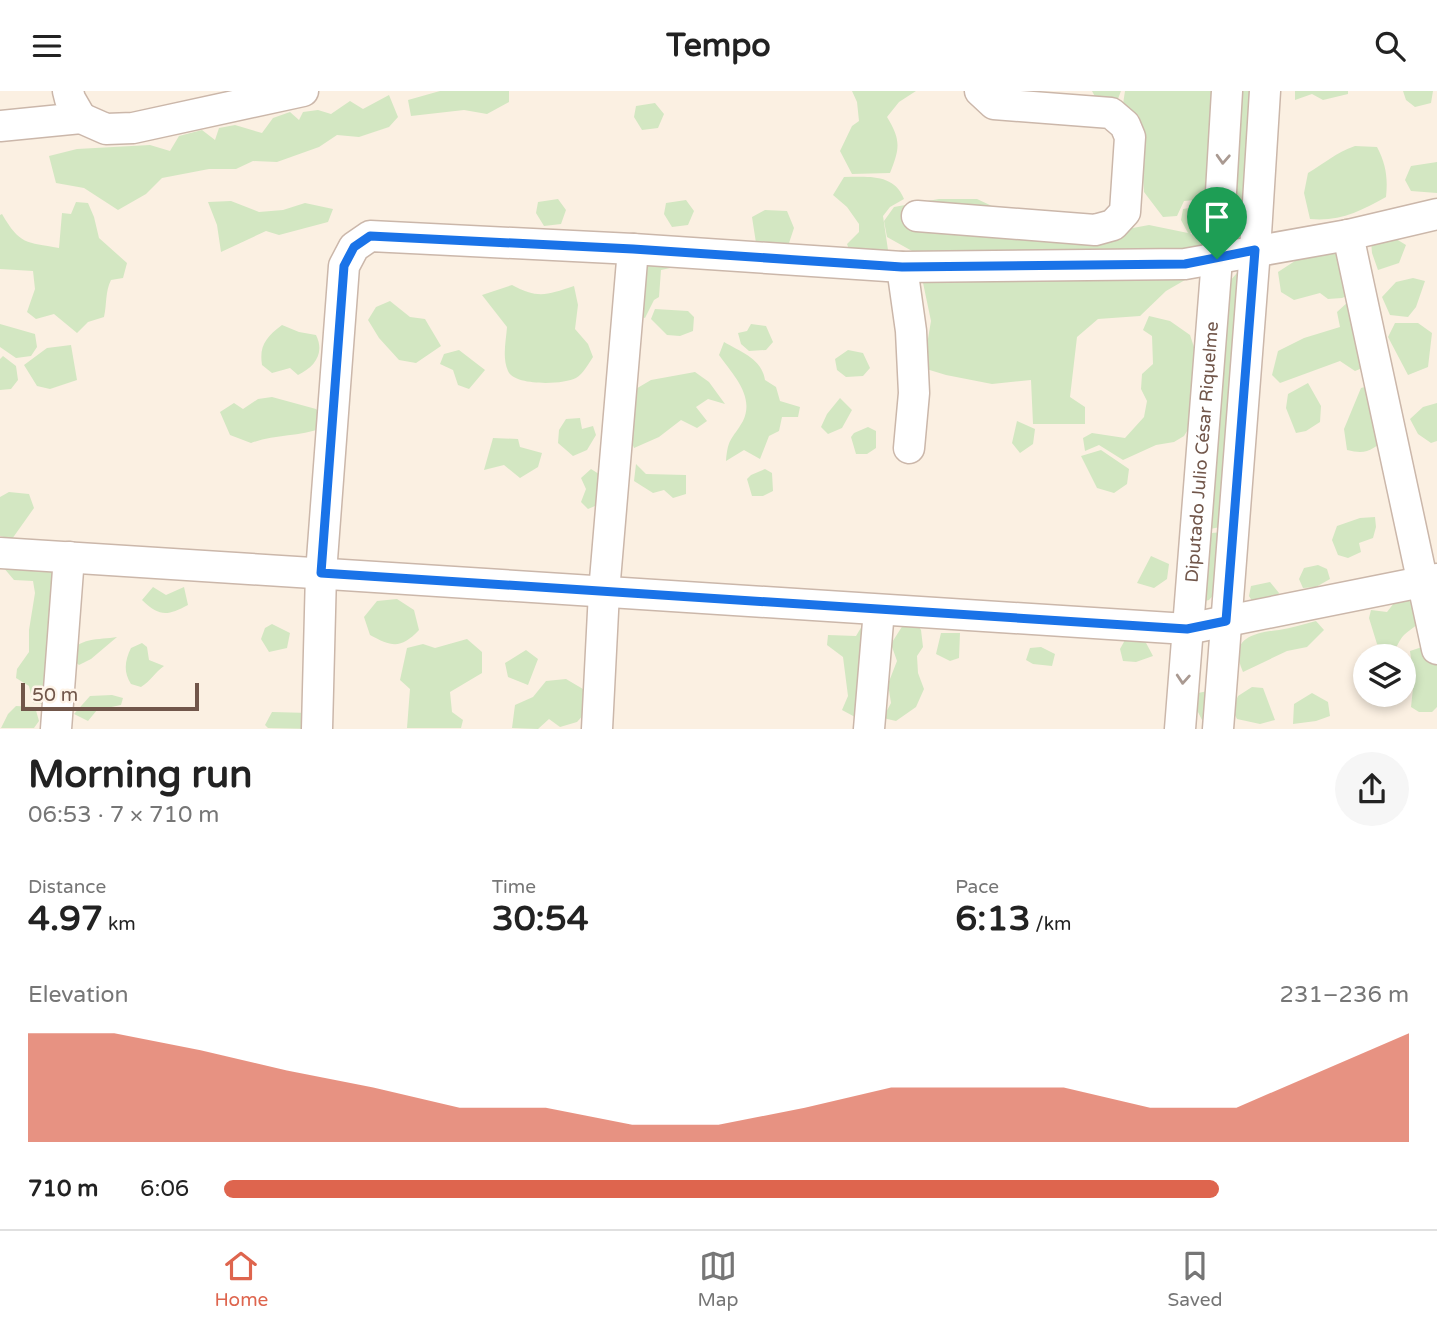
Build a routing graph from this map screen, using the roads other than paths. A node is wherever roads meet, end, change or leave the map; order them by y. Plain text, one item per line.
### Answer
1 (68, 91) edge
2 (303, 91) edge
3 (980, 91) edge
4 (1227, 91) edge
5 (1265, 91) edge
6 (80, 118) junction
7 (0, 126) edge
8 (1437, 214) edge
9 (917, 216) dead end
10 (1348, 235) junction
11 (633, 249) junction
12 (1255, 250) junction
13 (1217, 259) junction
14 (902, 267) junction
15 (909, 448) dead end
16 (0, 553) edge
17 (69, 557) junction
18 (321, 573) junction
19 (1429, 581) edge
20 (604, 592) junction
21 (879, 610) junction
22 (1226, 621) junction
23 (1187, 629) junction
24 (1437, 649) edge
25 (56, 729) edge
26 (317, 729) edge
27 (597, 729) edge
28 (869, 729) edge
29 (1180, 729) edge
30 (1218, 729) edge

1 - 6 street
2 - 6 street
3 - 9 street
4 -> 13 street, Diputado Julio César Riquelme
5 - 12 street
6 - 7 street
8 - 10 street
10 - 12 street
10 - 19 street
11 - 14 street
11 - 18 street
11 - 20 street
12 - 13 street
12 - 22 street
13 - 14 street
13 - 23 street, Diputado Julio César Riquelme
14 - 15 street
16 - 17 street
17 - 18 street
17 - 25 street
18 - 20 street
18 - 26 street
19 - 22 street
19 - 24 street
20 - 21 street
20 - 27 street
21 - 23 street
21 - 28 street
22 - 23 street
22 - 30 street
23 -> 29 street, Diputado Julio César Riquelme

